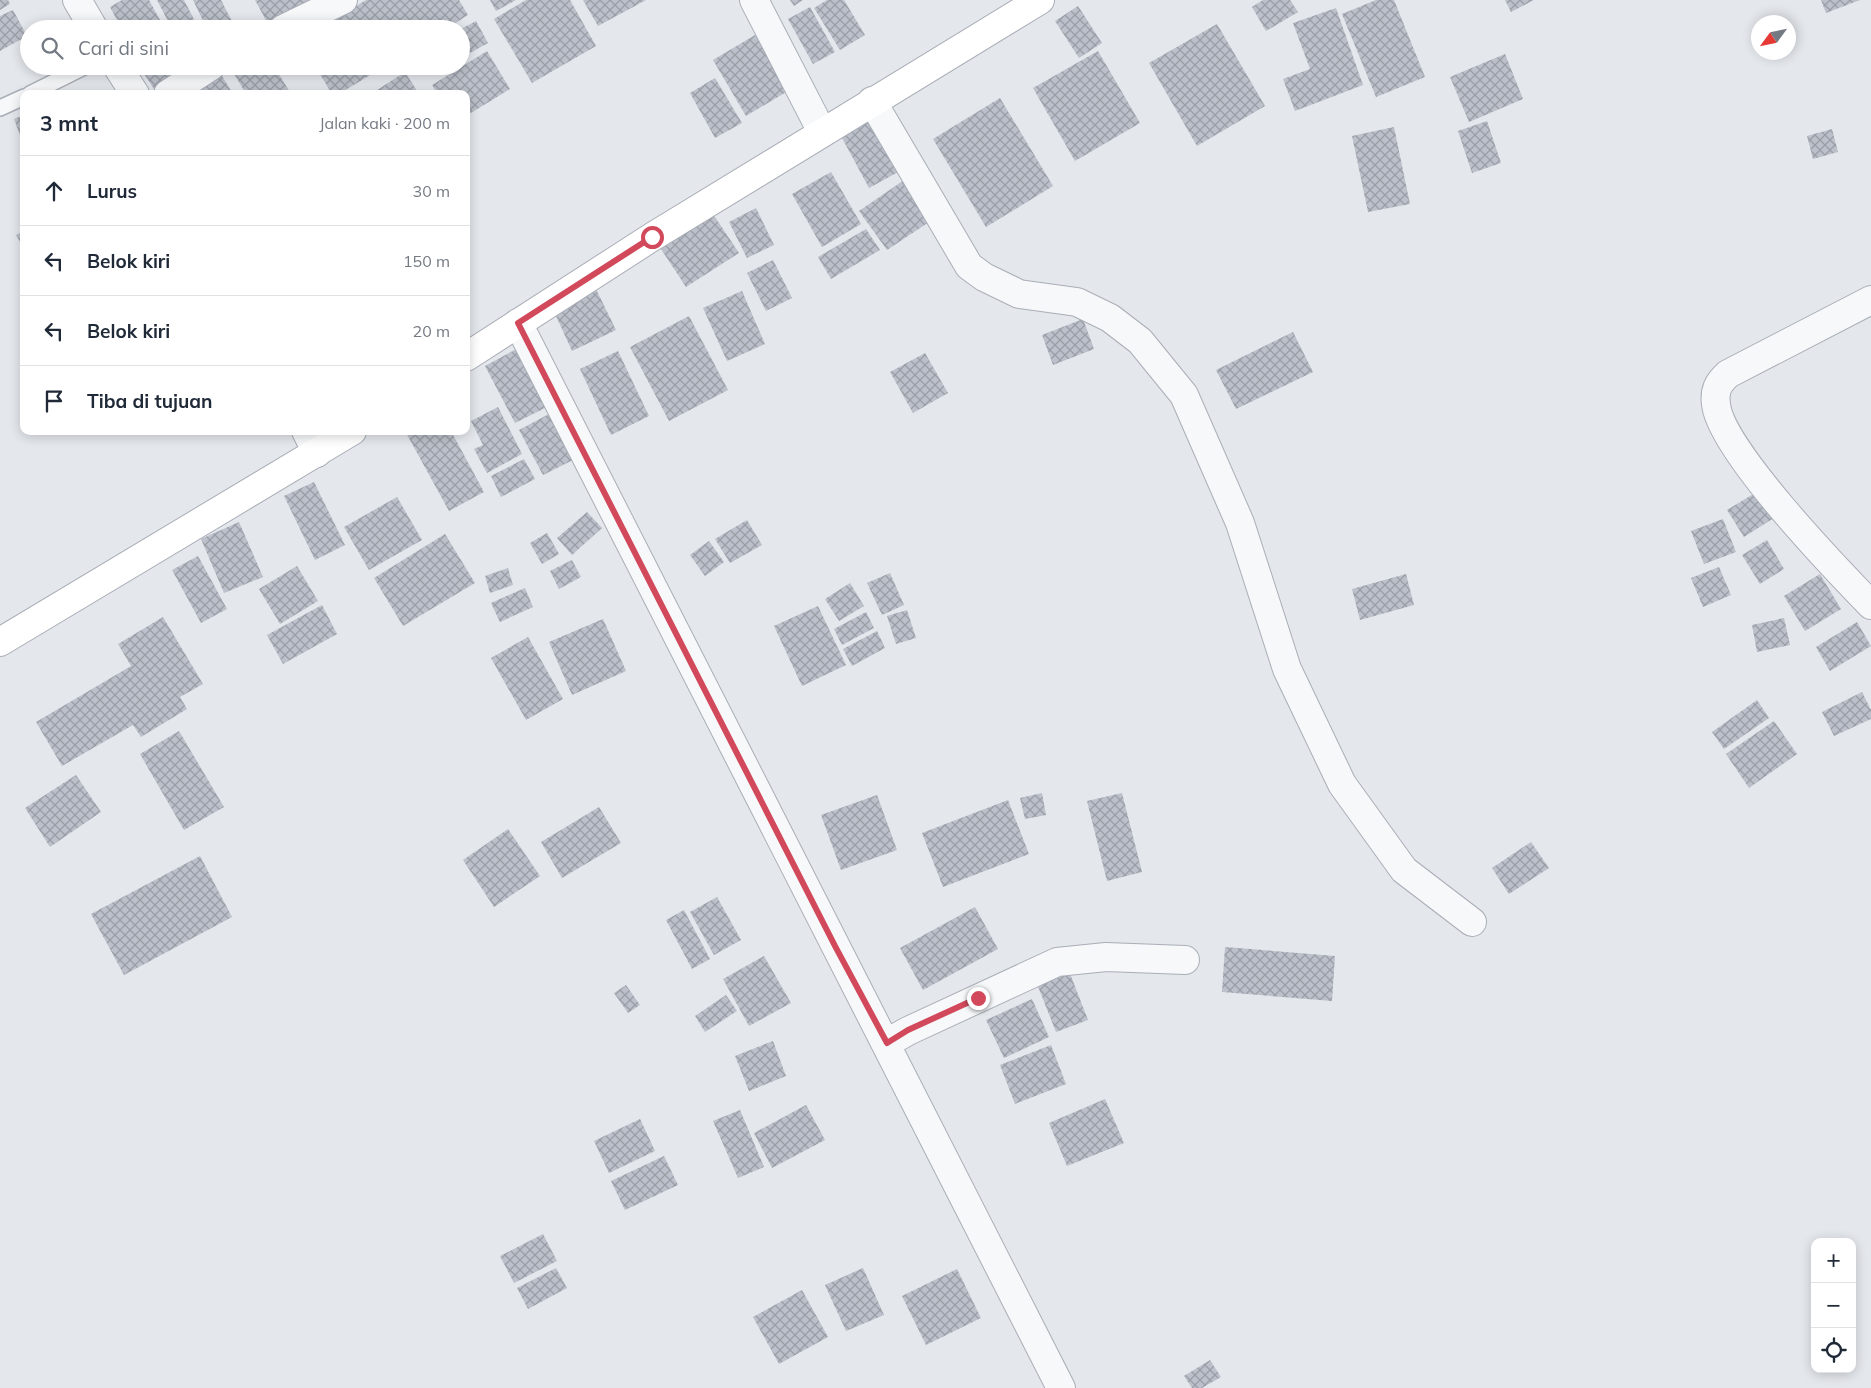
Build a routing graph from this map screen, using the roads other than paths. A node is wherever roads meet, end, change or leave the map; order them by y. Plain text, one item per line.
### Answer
1 (77, 0) edge
2 (343, 0) edge
3 (754, 0) edge
4 (1040, 0) edge
5 (89, 20) edge
6 (302, 20) edge
7 (68, 75) edge
8 (123, 75) edge
9 (197, 75) edge
10 (38, 90) edge
11 (132, 90) edge
12 (174, 90) edge
13 (20, 99) edge
14 (872, 101) junction
15 (0, 108) edge
16 (822, 132) junction
17 (1871, 300) edge
18 (518, 323) junction
19 (470, 354) edge
20 (337, 435) edge
21 (312, 442) edge
22 (1871, 605) edge
23 (0, 642) edge
24 (1472, 922) dead end
25 (1185, 960) dead end
26 (887, 1043) junction
27 (1061, 1388) edge

1 - 5 street
2 - 6 street
3 - 16 street
4 - 14 main road
7 - 10 lane
8 - 11 street
9 - 12 street
13 - 15 lane
14 - 16 main road
14 - 24 street
16 - 18 main road
17 - 22 street
18 - 19 main road
18 - 26 street
20 - 21 main road
21 - 23 main road
25 - 26 street
26 - 27 street

